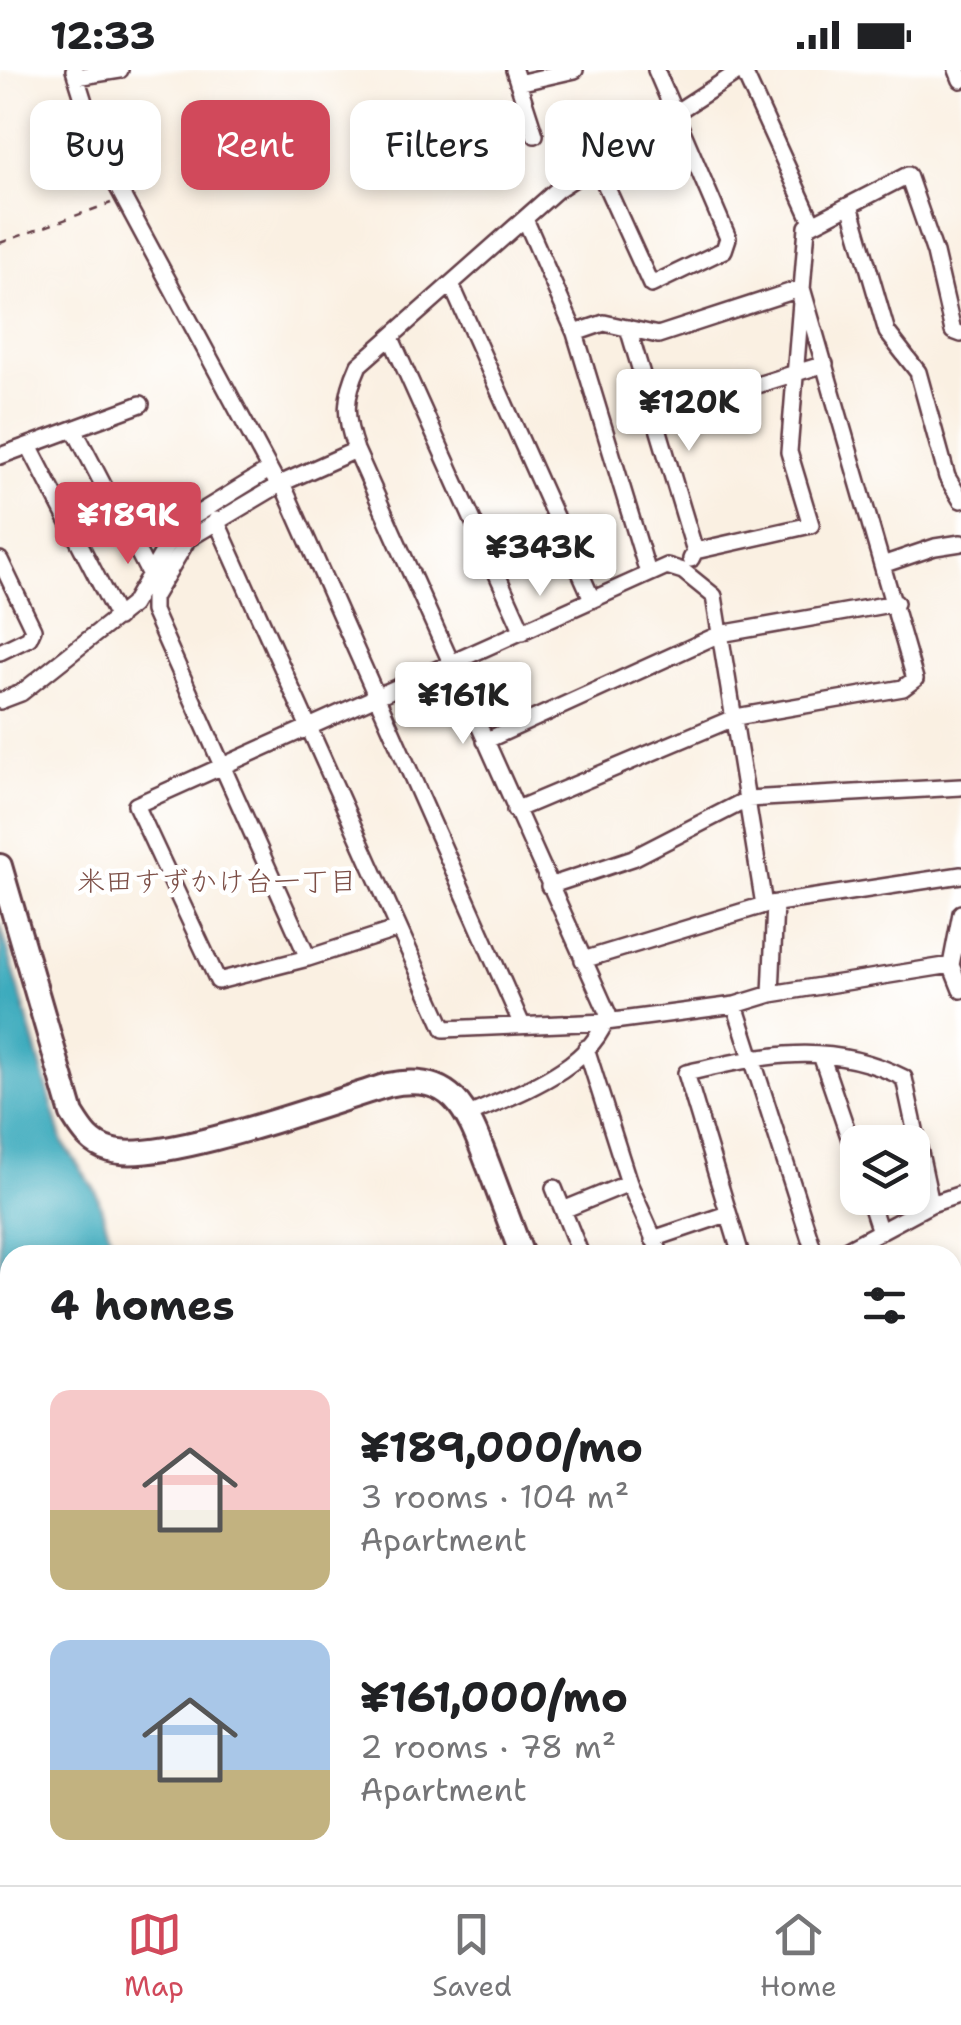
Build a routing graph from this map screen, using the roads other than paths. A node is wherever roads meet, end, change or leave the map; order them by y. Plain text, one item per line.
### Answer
1 (120, 70) edge
2 (575, 70) edge
3 (656, 70) edge
4 (742, 70) edge
5 (957, 70) edge
6 (75, 73) edge
7 (516, 76) edge
8 (961, 80) edge
9 (668, 100) edge
10 (691, 103) edge
11 (535, 135) dead end
12 (691, 153) edge
13 (557, 190) edge
14 (608, 190) edge
15 (850, 205) junction
16 (525, 219) junction
17 (814, 224) junction
18 (450, 284) junction
19 (802, 288) junction
20 (628, 328) junction
21 (574, 333) junction
22 (961, 334) edge
23 (391, 338) junction
24 (825, 364) junction
25 (794, 373) junction
26 (141, 404) dead end
27 (654, 418) junction
28 (74, 430) junction
29 (30, 446) junction
30 (356, 450) junction
31 (0, 456) edge
32 (269, 470) junction
33 (280, 484) junction
34 (961, 500) edge
35 (216, 520) junction
36 (961, 543) edge
37 (696, 552) junction
38 (0, 560) edge
39 (884, 564) junction
40 (683, 570) junction
41 (648, 573) junction
42 (150, 574) junction
43 (592, 599) junction
44 (896, 603) junction
45 (118, 618) junction
46 (523, 632) junction
47 (720, 634) junction
48 (0, 652) edge
49 (451, 666) junction
50 (378, 696) junction
51 (0, 702) edge
52 (736, 717) junction
53 (308, 728) junction
54 (485, 741) junction
55 (222, 767) junction
56 (961, 787) edge
57 (748, 799) junction
58 (515, 810) junction
59 (0, 866) edge
60 (961, 875) edge
61 (549, 886) junction
62 (769, 904) junction
63 (961, 914) edge
64 (398, 929) junction
65 (308, 958) junction
66 (583, 960) junction
67 (951, 965) junction
68 (961, 990) edge
69 (771, 994) junction
70 (735, 1005) junction
71 (606, 1022) junction
72 (522, 1025) junction
73 (586, 1048) junction
74 (821, 1055) junction
75 (750, 1058) junction
76 (469, 1116) junction
77 (845, 1125) edge
78 (629, 1183) junction
79 (554, 1188) dead end
80 (961, 1194) edge
81 (931, 1204) junction
82 (563, 1210) junction
83 (726, 1214) junction
84 (874, 1215) edge
85 (880, 1232) junction
86 (654, 1239) junction
87 (518, 1245) edge
88 (576, 1245) edge
89 (657, 1245) edge
90 (738, 1245) edge
91 (812, 1245) edge
92 (855, 1245) edge

1 - 6 street
2 - 7 street
3 - 9 street
4 - 10 street
4 - 17 street
5 - 8 street
6 - 32 street
7 - 11 street
12 - 14 street
13 - 16 street
15 - 17 street
15 - 22 street
15 - 34 street
16 - 18 street
16 - 21 street
17 - 19 street
18 - 23 street
18 - 43 street
19 - 20 street
19 - 24 street
19 - 25 street
20 - 21 street
20 - 27 street
21 - 41 street
23 - 30 street
23 - 46 street
24 - 25 street
24 - 39 street
25 - 27 street
25 - 37 street
26 - 28 street
27 - 37 street
28 - 29 street
28 - 42 street
29 - 31 street
29 - 45 street
30 - 33 street
30 - 49 street
32 - 33 street
32 - 42 street
33 - 35 street
33 - 50 street
35 - 53 street
35 - 55 street
36 - 39 street
37 - 40 street
38 - 48 street
39 - 44 street
40 - 41 street
40 - 47 street
41 - 43 street
42 - 45 street
43 - 46 street
44 - 47 street
44 - 52 street
45 - 51 street
46 - 49 street
47 - 52 street
47 - 54 street
49 - 50 street
49 - 54 street
50 - 53 street
50 - 72 street
52 - 57 street
52 - 58 street
53 - 55 street
53 - 64 street
54 - 58 street
55 - 65 street
55 - 65 street
56 - 57 street
57 - 61 street
57 - 62 street
58 - 61 street
59 - 76 street
60 - 62 street
61 - 66 street
62 - 66 street
62 - 69 street
63 - 67 street
64 - 65 street
64 - 72 street
66 - 71 street
67 - 68 street
67 - 69 street
69 - 70 street
70 - 71 street
70 - 75 street
71 - 72 street
71 - 73 street
73 - 76 street
73 - 78 street
74 - 75 street
74 - 77 street
74 - 81 street
75 - 83 street
75 - 91 street
76 - 87 street
78 - 82 street
78 - 86 street
79 - 82 street
80 - 81 street
81 - 85 street
82 - 88 street
83 - 86 street
83 - 90 street
84 - 85 street
85 - 92 street
86 - 89 street

